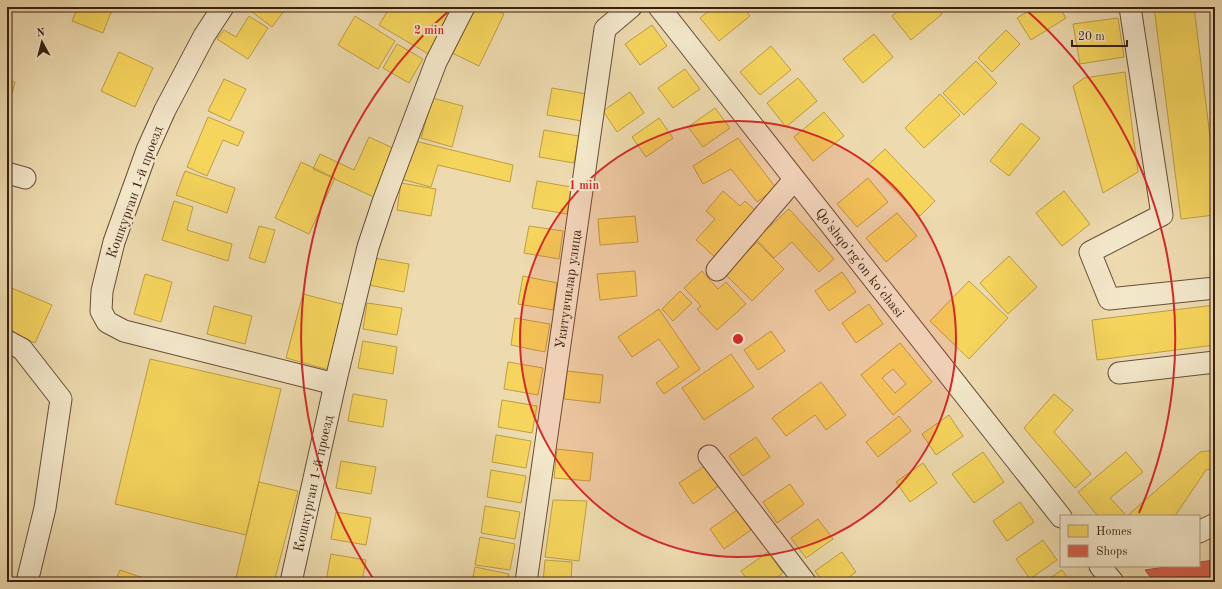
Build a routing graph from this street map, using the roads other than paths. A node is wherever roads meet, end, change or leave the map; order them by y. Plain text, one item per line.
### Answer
1 (223, 7) edge
2 (464, 7) edge
3 (631, 7) edge
4 (659, 7) edge
5 (1130, 7) edge
6 (794, 180) junction
7 (717, 270) dead end
8 (1215, 288) edge
9 (7, 341) edge
10 (1215, 362) edge
11 (1119, 373) dead end
12 (335, 384) junction
13 (709, 456) dead end
14 (1060, 516) edge
15 (1215, 524) edge
16 (1200, 532) edge
17 (1101, 567) edge
18 (27, 582) edge
19 (291, 582) edge
20 (526, 582) edge
21 (805, 582) edge
22 (1113, 582) edge

1 - 12 street, Кошкурган 1-й проезд
2 - 12 street, Кошкурган 1-й проезд
3 - 20 street, Укитувчилар улица
4 - 6 street, Qo'shqo'rg'on ko'chasi
5 - 8 street
6 - 7 street
6 - 14 street, Qo'shqo'rg'on ko'chasi
9 - 18 street
10 - 11 street
12 - 19 street, Кошкурган 1-й проезд
13 - 21 street
15 - 16 street
17 - 22 street

